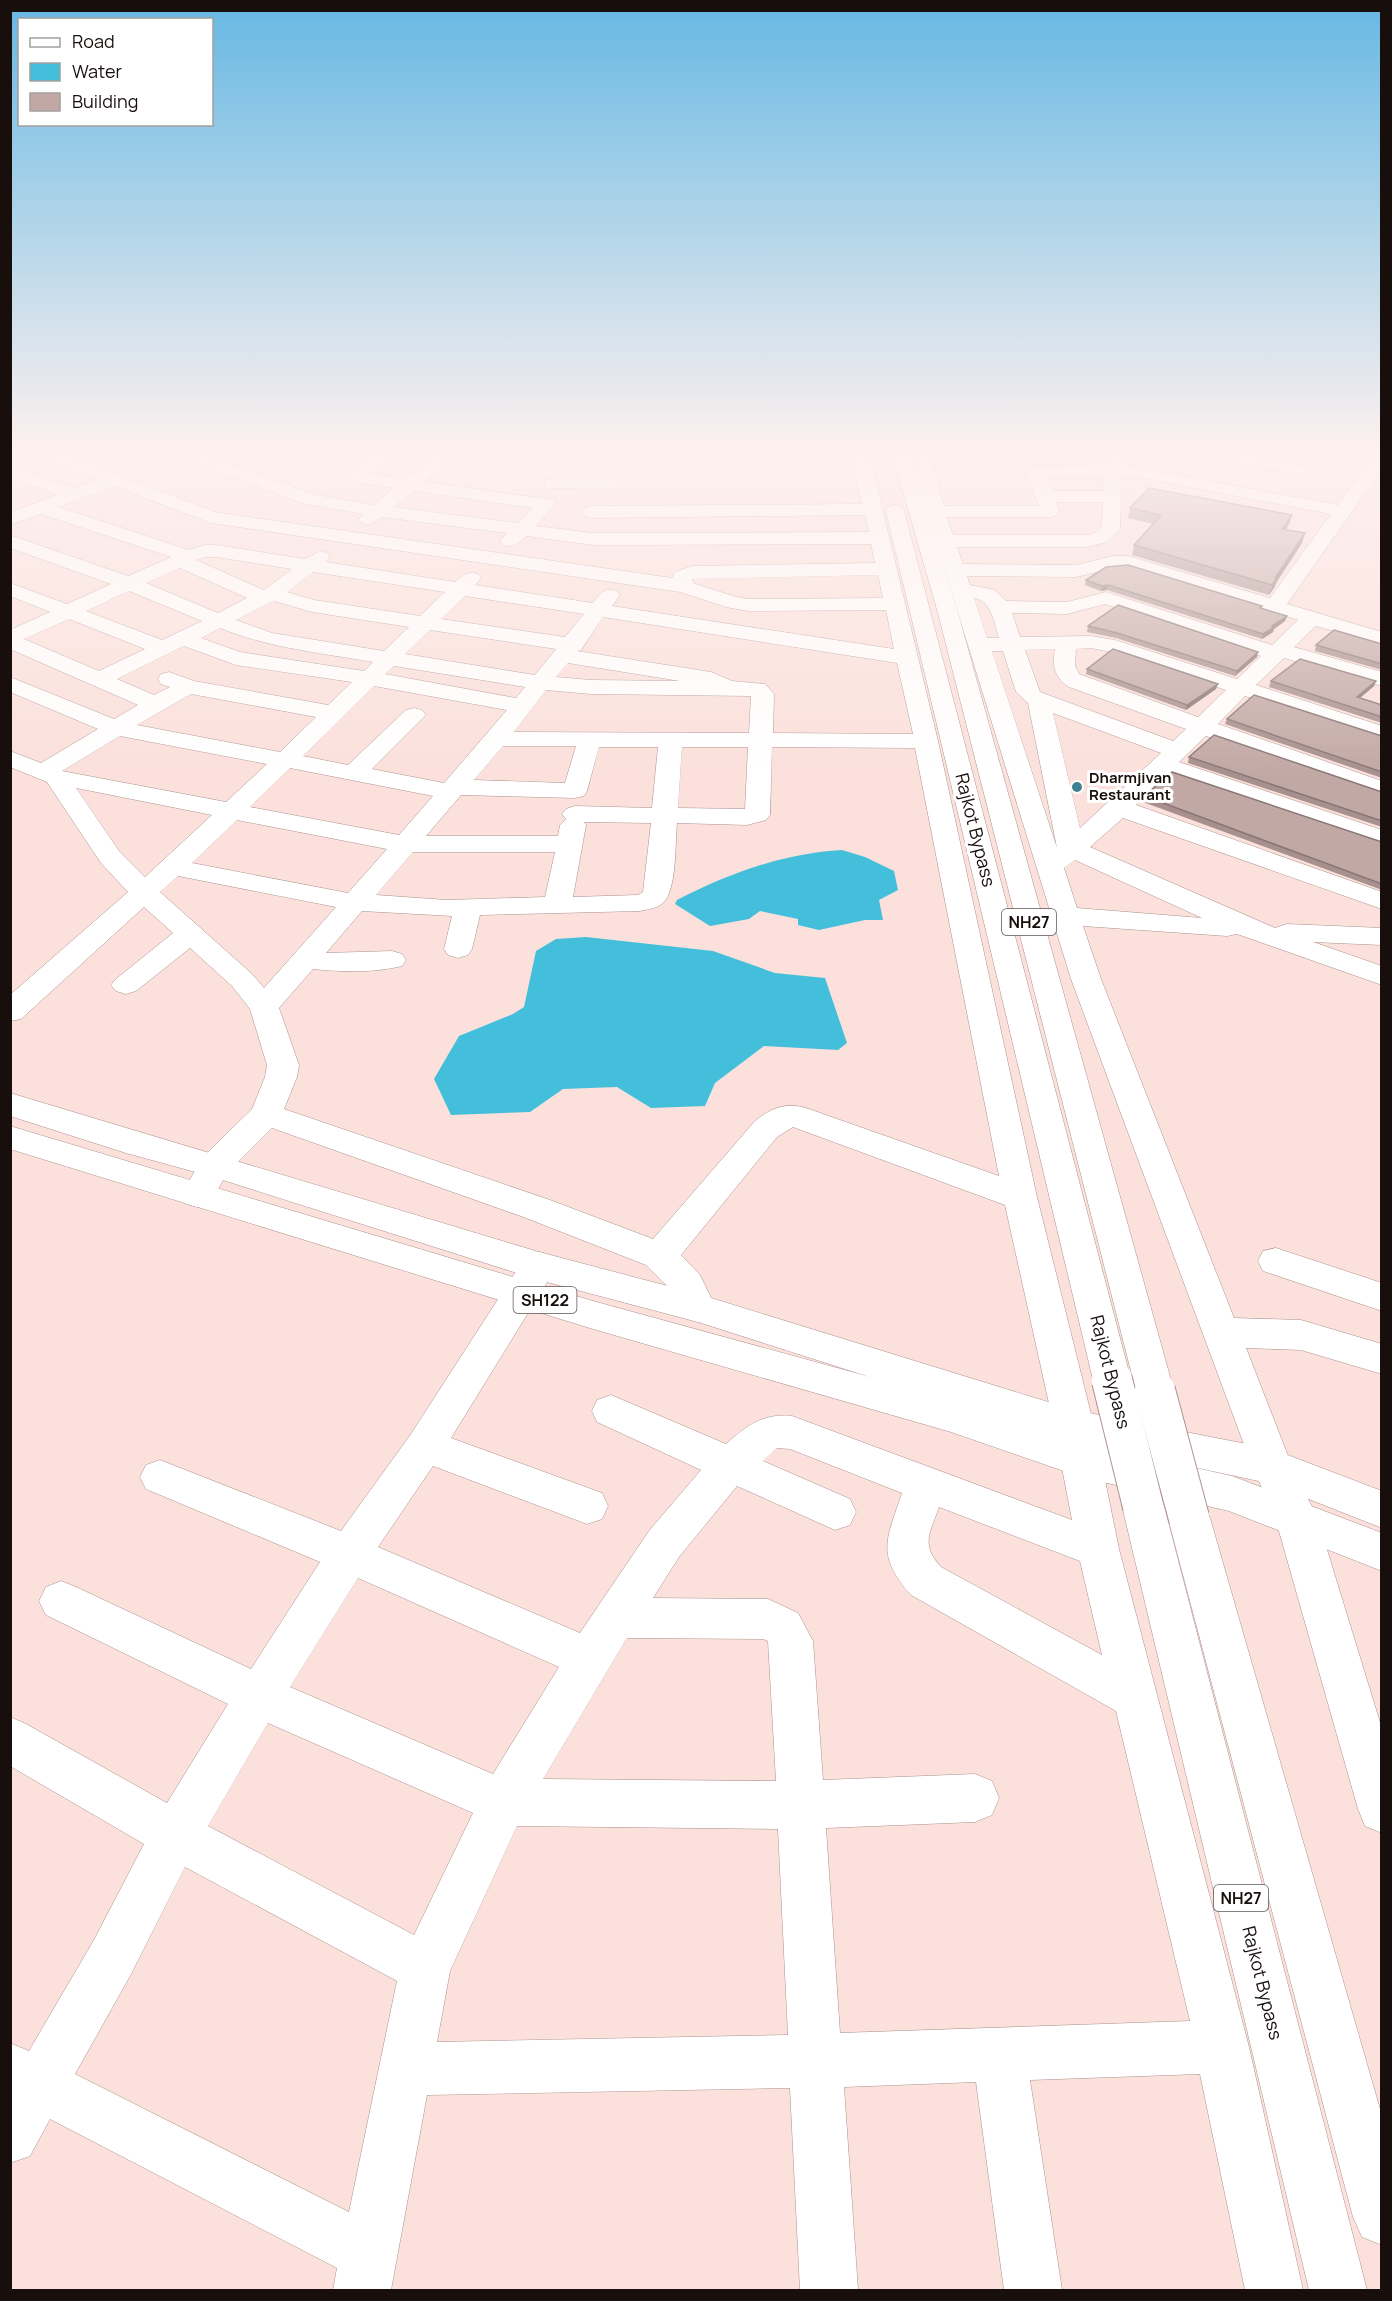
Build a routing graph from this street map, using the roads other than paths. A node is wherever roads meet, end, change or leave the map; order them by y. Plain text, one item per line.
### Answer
1 (64, 560) edge
2 (179, 560) edge
3 (189, 560) edge
4 (278, 560) edge
5 (315, 560) edge
6 (488, 560) edge
7 (507, 560) edge
8 (885, 560) edge
9 (907, 560) edge
10 (933, 560) edge
11 (952, 560) edge
12 (1307, 560) edge
13 (309, 565) junction
14 (886, 569) junction
15 (1086, 570) junction
16 (624, 577) junction
17 (959, 580) junction
18 (130, 584) junction
19 (683, 586) junction
20 (10, 589) edge
21 (460, 590) junction
22 (268, 596) junction
23 (1106, 598) junction
24 (893, 604) junction
25 (1275, 606) junction
26 (1000, 607) junction
27 (599, 610) junction
28 (72, 611) junction
29 (1312, 618) junction
30 (220, 620) junction
31 (426, 622) junction
32 (10, 639) edge
33 (184, 639) junction
34 (1382, 639) edge
35 (1066, 643) junction
36 (1012, 644) junction
37 (980, 645) junction
38 (163, 648) junction
39 (568, 650) junction
40 (1278, 652) junction
41 (390, 658) junction
42 (907, 658) junction
43 (133, 665) junction
44 (369, 678) junction
45 (1382, 679) edge
46 (99, 680) junction
47 (541, 683) junction
48 (10, 684) edge
49 (188, 687) junction
50 (1242, 687) junction
51 (728, 688) junction
52 (1039, 701) junction
53 (155, 704) junction
54 (520, 706) junction
55 (331, 713) junction
56 (414, 715) dead end
57 (1202, 727) junction
58 (117, 728) junction
59 (1382, 734) edge
60 (496, 739) junction
61 (671, 740) junction
62 (762, 740) junction
63 (589, 741) junction
64 (926, 741) junction
65 (1051, 756) junction
66 (10, 758) edge
67 (1170, 758) junction
68 (1017, 759) junction
69 (285, 760) junction
70 (354, 773) junction
71 (50, 774) junction
72 (452, 789) junction
73 (1382, 790) edge
74 (575, 803) junction
75 (1119, 808) junction
76 (230, 811) junction
77 (664, 816) junction
78 (1382, 839) edge
79 (403, 844) junction
80 (567, 844) junction
81 (1062, 859) junction
82 (172, 867) junction
83 (145, 893) junction
84 (1382, 901) edge
85 (354, 902) junction
86 (557, 906) junction
87 (468, 908) junction
88 (1067, 916) junction
89 (1250, 929) junction
90 (190, 934) junction
91 (1382, 937) edge
92 (458, 949) dead end
93 (305, 959) junction
94 (392, 960) dead end
95 (1382, 976) edge
96 (126, 985) dead end
97 (264, 1007) junction
98 (10, 1012) edge
99 (10, 1104) edge
100 (266, 1114) junction
101 (10, 1137) edge
102 (207, 1180) junction
103 (1020, 1197) junction
104 (659, 1256) junction
105 (1276, 1261) dead end
106 (531, 1280) junction
107 (1382, 1297) edge
108 (698, 1308) junction
109 (1222, 1332) junction
110 (1382, 1359) edge
111 (611, 1411) dead end
112 (1078, 1443) junction
113 (425, 1446) junction
114 (732, 1464) junction
115 (1272, 1466) junction
116 (160, 1477) dead end
117 (926, 1483) junction
118 (587, 1506) dead end
119 (1382, 1510) edge
120 (835, 1512) dead end
121 (1296, 1517) junction
122 (1098, 1549) junction
123 (1382, 1552) edge
124 (349, 1554) junction
125 (61, 1601) dead end
126 (615, 1618) junction
127 (589, 1658) junction
128 (259, 1696) junction
129 (1134, 1697) junction
130 (10, 1740) edge
131 (975, 1798) dead end
132 (503, 1802) junction
133 (801, 1805) junction
134 (1382, 1809) edge
135 (175, 1835) junction
136 (425, 1968) junction
137 (1222, 2047) junction
138 (999, 2055) junction
139 (816, 2061) junction
140 (407, 2069) junction
141 (25, 2078) edge
142 (10, 2136) edge
143 (1382, 2217) edge
144 (365, 2272) edge
145 (829, 2290) edge
146 (1033, 2290) edge
147 (1274, 2290) edge
148 (1338, 2290) edge

1 - 18 main road
2 - 18 main road
3 - 22 main road
4 - 13 main road
5 - 13 main road
6 - 21 main road
7 - 16 main road
8 - 14 main road
9 - 148 main road, Rajkot Bypass / NH27, bridge
10 - 143 main road, Rajkot Bypass / NH27, bridge
11 - 17 main road
12 - 25 main road
13 - 21 main road
13 - 22 main road
14 - 19 main road
14 - 24 main road
15 - 17 main road
15 - 23 main road
15 - 25 main road
16 - 19 main road
16 - 27 main road
17 - 26 main road
17 - 37 main road
18 - 28 main road
18 - 30 main road
19 - 24 main road
20 - 28 main road
21 - 27 main road
21 - 31 main road
22 - 30 main road
22 - 31 main road
23 - 26 main road
23 - 40 main road
24 - 42 main road
25 - 29 main road
26 - 36 main road
27 - 39 main road
27 - 42 main road
28 - 32 main road
28 - 38 main road
29 - 34 main road
29 - 40 main road
30 - 33 main road
30 - 41 main road
31 - 39 main road
31 - 41 main road
32 - 46 main road
33 - 38 main road
33 - 44 main road
35 - 36 main road
35 - 50 main road
35 - 57 main road
36 - 37 main road
36 - 52 main road
37 - 68 main road
38 - 43 main road
39 - 47 main road
39 - 51 main road
40 - 45 main road
40 - 50 main road
41 - 44 main road
41 - 47 main road
42 - 64 main road
43 - 46 main road
43 - 49 main road
44 - 54 main road
44 - 55 main road
46 - 53 main road
47 - 51 main road
47 - 54 main road
48 - 58 main road
49 - 53 main road
49 - 55 main road
50 - 57 main road
50 - 59 main road
51 - 62 main road
52 - 65 main road
52 - 67 main road
53 - 58 main road
54 - 60 main road
55 - 69 main road
56 - 70 main road
57 - 67 main road
57 - 73 main road
58 - 69 main road
58 - 71 main road
60 - 63 main road
60 - 72 main road
61 - 62 main road
61 - 63 main road
61 - 77 main road
62 - 64 main road
62 - 77 main road
63 - 74 main road
64 - 103 main road
65 - 68 main road
65 - 81 main road
66 - 71 main road
67 - 75 main road
67 - 78 main road
68 - 81 main road
69 - 70 main road
69 - 76 main road
70 - 72 main road
71 - 76 main road
71 - 83 main road
72 - 74 main road
72 - 79 main road
74 - 77 main road
74 - 80 main road
75 - 81 main road
75 - 84 main road
76 - 79 main road
76 - 82 main road
77 - 86 main road
79 - 80 main road
79 - 85 main road
80 - 86 main road
81 - 88 main road
81 - 89 main road
82 - 83 main road
82 - 85 main road
83 - 90 main road
83 - 98 main road
85 - 87 main road
85 - 93 main road
86 - 87 main road
87 - 92 main road
88 - 89 main road
88 - 109 main road
89 - 91 main road
89 - 95 main road
90 - 96 main road
90 - 97 main road
93 - 94 main road
93 - 97 main road
97 - 100 main road
99 - 102 main road, SH122
100 - 102 main road
100 - 104 main road
101 - 102 main road, SH122
102 - 106 main road, SH122
103 - 104 main road
103 - 112 main road
104 - 108 main road
105 - 107 main road
106 - 108 main road, SH122
106 - 112 main road, SH122
106 - 113 main road
108 - 112 main road, SH122
109 - 110 main road
109 - 115 main road
111 - 114 main road
112 - 115 main road
112 - 121 main road
112 - 122 main road
113 - 118 main road
113 - 124 main road
114 - 117 main road
114 - 120 main road
114 - 126 main road
115 - 119 main road
115 - 121 main road
116 - 124 main road
117 - 122 main road
117 - 129 main road
121 - 123 main road
121 - 134 main road
122 - 129 main road
124 - 127 main road
124 - 128 main road
125 - 128 main road
126 - 127 main road
126 - 133 main road
127 - 132 main road
128 - 132 main road
128 - 135 main road
129 - 137 main road
130 - 135 main road
131 - 133 main road
132 - 133 main road
132 - 136 main road
133 - 139 main road
135 - 136 main road
135 - 141 main road
136 - 140 main road
137 - 138 main road
137 - 147 main road
138 - 139 main road
138 - 146 main road
139 - 140 main road
139 - 145 main road
140 - 144 main road
141 - 142 main road
141 - 144 main road

